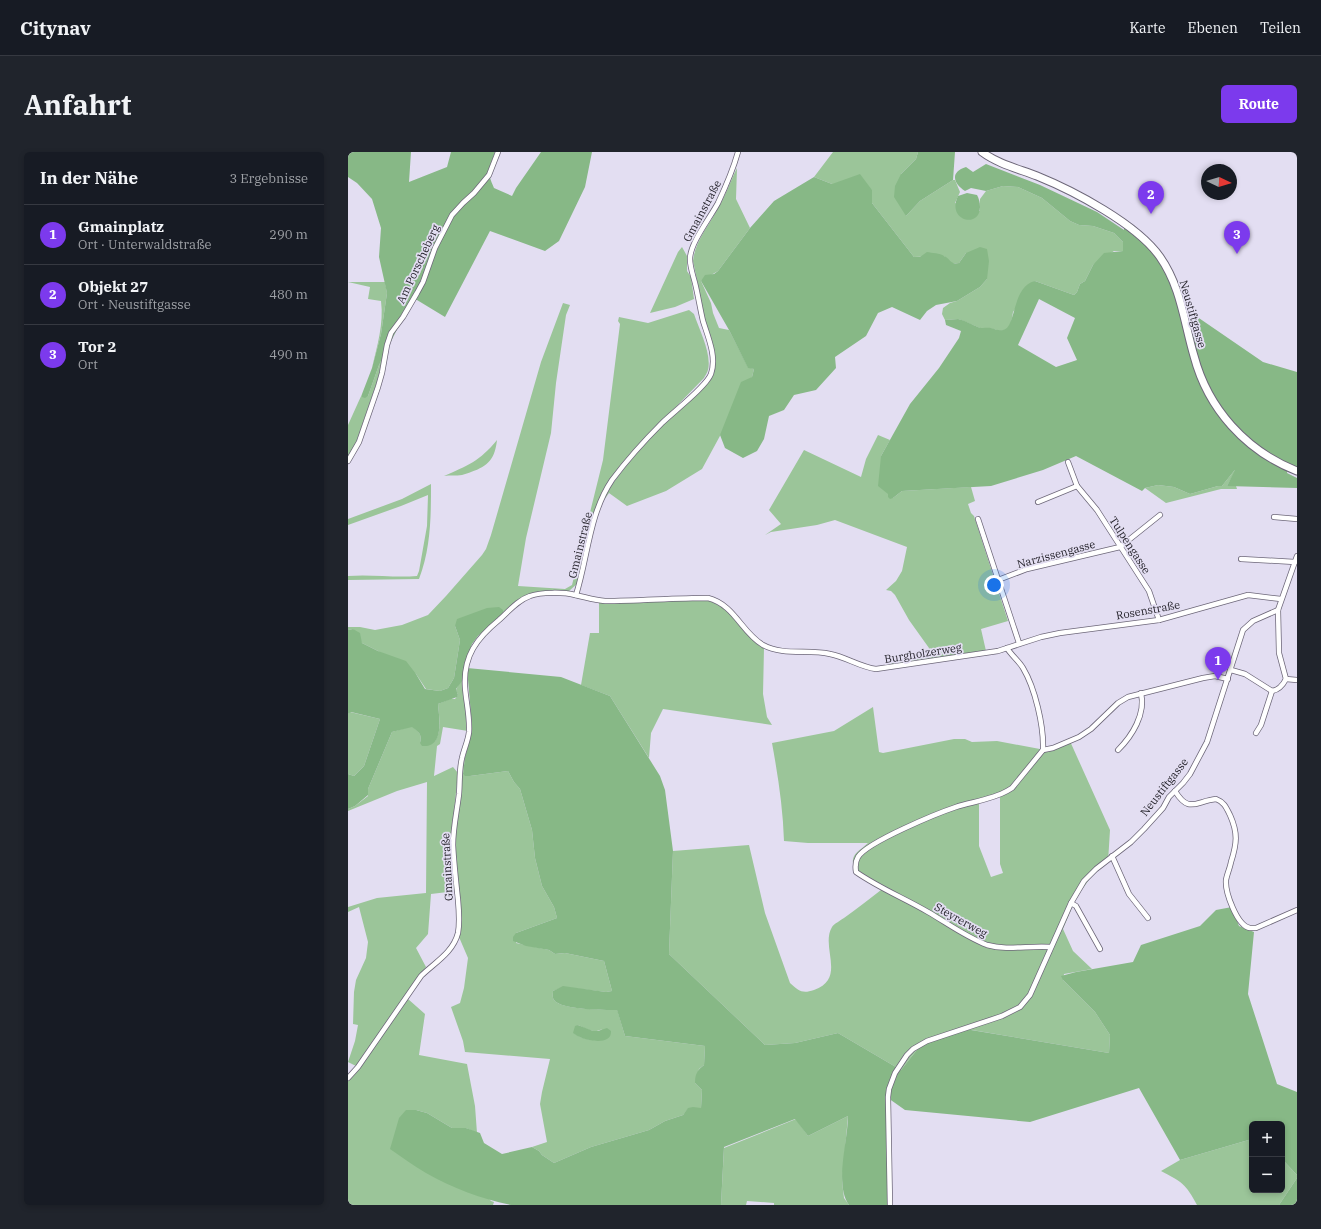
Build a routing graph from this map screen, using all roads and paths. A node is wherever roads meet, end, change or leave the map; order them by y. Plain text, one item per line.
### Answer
1 (498, 152) edge
2 (738, 152) edge
3 (982, 152) edge
4 (348, 461) edge
5 (1068, 462) dead end
6 (1297, 471) edge
7 (1077, 486) junction
8 (1038, 502) dead end
9 (1160, 514) dead end
10 (1274, 517) dead end
11 (978, 519) dead end
12 (1297, 520) edge
13 (1120, 547) junction
14 (1297, 556) edge
15 (1241, 559) dead end
16 (1295, 562) junction
17 (998, 580) junction
18 (576, 595) junction
19 (1281, 599) junction
20 (1278, 610) junction
21 (1159, 620) junction
22 (1041, 637) joint
23 (1019, 643) junction
24 (1007, 648) junction
25 (1231, 670) junction
26 (1228, 679) junction
27 (1286, 679) junction
28 (1297, 680) edge
29 (1272, 691) junction
30 (1141, 693) junction
31 (1256, 732) dead end
32 (1043, 750) junction
33 (1118, 750) dead end
34 (1175, 791) junction
35 (1112, 856) junction
36 (1071, 903) junction
37 (1297, 910) edge
38 (1148, 918) dead end
39 (1051, 947) junction
40 (1100, 949) dead end
41 (348, 1078) edge
42 (890, 1205) edge

1 - 4 street, Am Porscheberg
2 - 18 street, Gmainstraße
3 - 6 street, Neustiftgasse
5 - 7 street, Tulpengasse
7 - 8 street
7 - 13 street, Tulpengasse
9 - 13 street
10 - 12 street
11 - 17 street
13 - 17 street, Narzissengasse
13 - 21 street, Tulpengasse
14 - 16 street
15 - 16 street
16 - 19 street
17 - 23 street
18 - 24 street, Burgholzerweg
18 - 41 street, Gmainstraße
19 - 20 street
19 - 21 street, Rosenstraße
20 - 25 street, Neustiftgasse
20 - 27 street
21 - 22 street, Rosenstraße
22 - 23 street, Burgholzerweg
23 - 24 street, Burgholzerweg
24 - 32 street
25 - 26 street, Neustiftgasse
25 - 29 street
26 - 30 street
26 - 34 street, Neustiftgasse
27 - 28 street
27 - 29 street
29 - 31 street
30 - 32 street
30 - 33 street
32 - 39 street, Steyrerweg
34 - 35 street, Neustiftgasse
34 - 37 street
35 - 36 street, Neustiftgasse
35 - 38 street
36 - 39 street, Neustiftgasse
36 - 40 street
39 - 42 street

